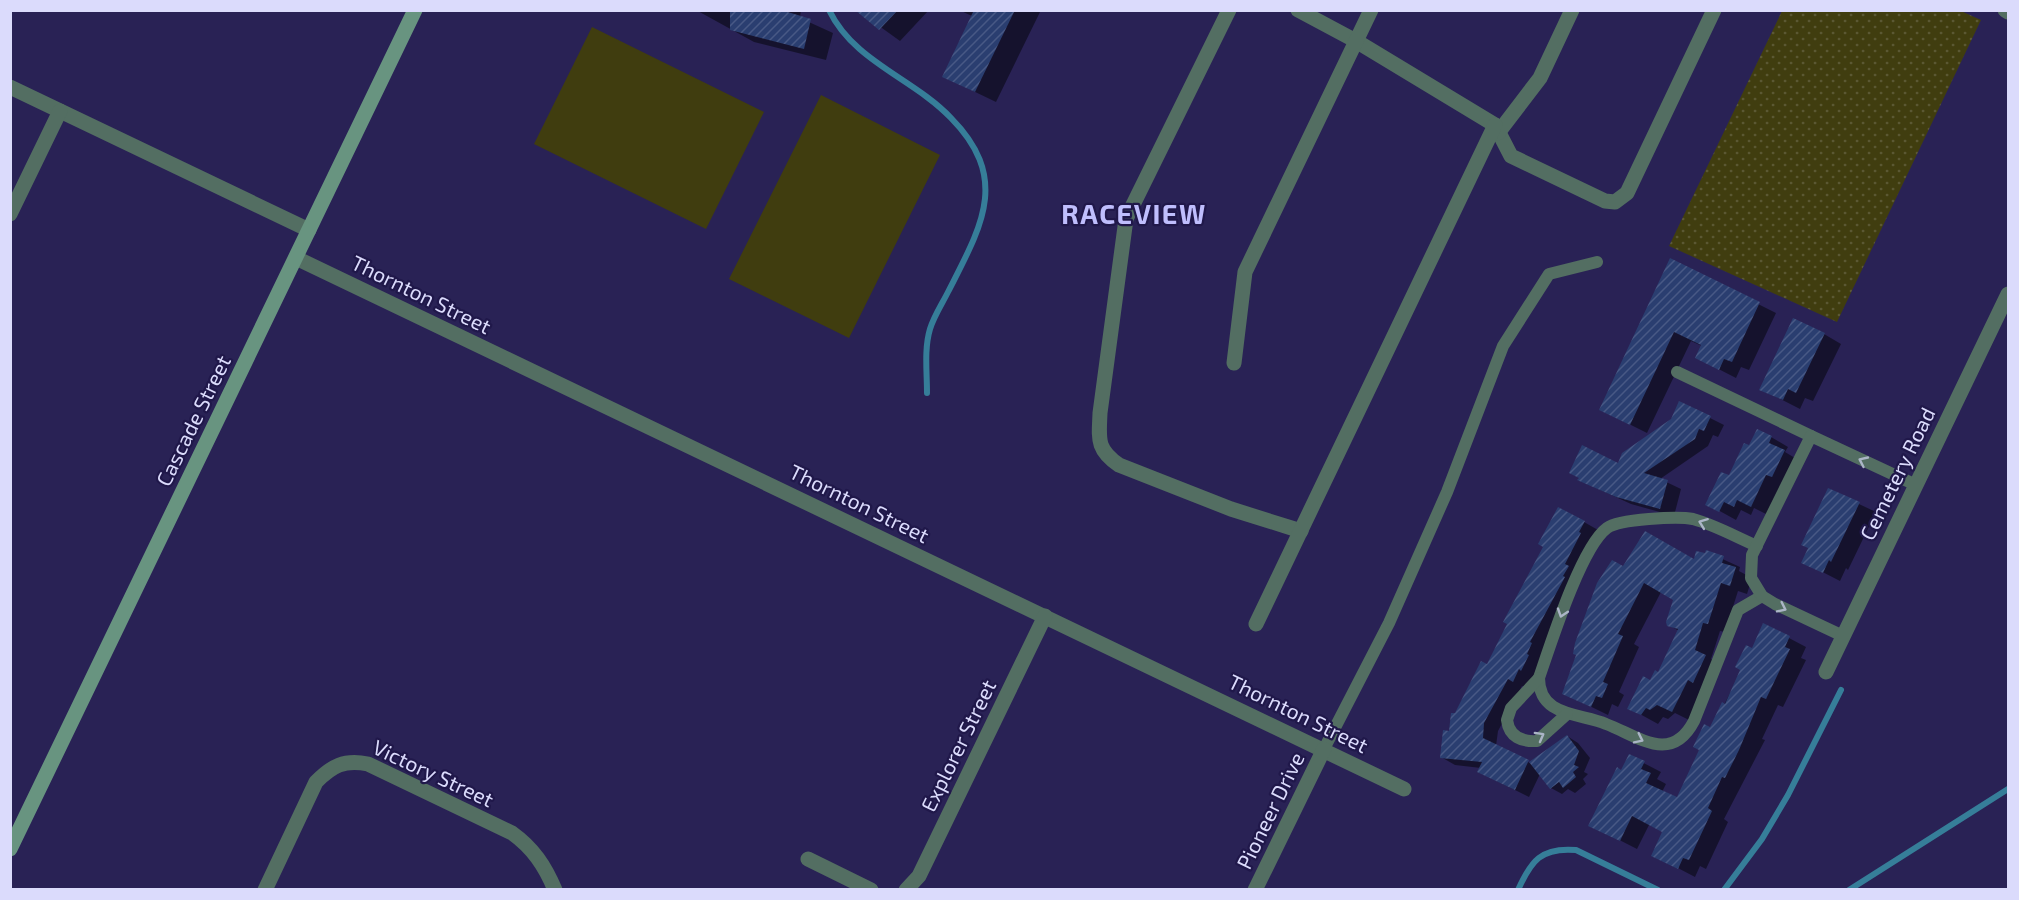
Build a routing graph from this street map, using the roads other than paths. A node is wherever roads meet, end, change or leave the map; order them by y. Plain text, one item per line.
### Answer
1 (415, 10) edge
2 (1230, 10) edge
3 (1298, 10) edge
4 (1371, 10) edge
5 (1572, 10) edge
6 (1714, 10) edge
7 (1356, 41) junction
8 (10, 87) edge
9 (60, 111) junction
10 (1497, 129) junction
11 (10, 214) edge
12 (309, 231) junction
13 (296, 258) junction
14 (1597, 262) dead end
15 (2008, 294) edge
16 (1234, 363) dead end
17 (1677, 372) dead end
18 (1811, 436) junction
19 (1916, 485) junction
20 (1301, 531) junction
21 (1757, 546) junction
22 (1762, 596) junction
23 (1045, 616) junction
24 (1257, 624) dead end
25 (1843, 636) junction
26 (1826, 672) dead end
27 (1539, 678) junction
28 (1567, 714) junction
29 (1324, 749) junction
30 (1404, 789) dead end
31 (10, 849) edge
32 (808, 859) dead end
33 (266, 890) edge
34 (555, 890) edge
35 (871, 890) edge
36 (906, 890) edge
37 (1255, 890) edge

1 - 12 main road, Cascade Street
2 - 20 street
3 - 7 street
4 - 7 street
5 - 10 street
6 - 10 street
7 - 10 street
7 - 16 street
8 - 9 street
9 - 11 street
9 - 12 street
10 - 20 street
12 - 13 main road, Cascade Street
13 - 23 street, Thornton Street
13 - 31 main road, Cascade Street
14 - 29 lane
15 - 19 street, Cemetery Road
17 - 18 lane
19 -> 18 lane
18 - 21 lane
19 - 25 street, Cemetery Road
20 - 24 street
21 - 22 lane
21 -> 27 lane
22 -> 25 lane
28 -> 22 lane
23 - 29 street, Thornton Street
23 - 36 street, Explorer Street
25 - 26 street, Cemetery Road
27 - 28 lane
27 -> 28 lane
29 - 30 street, Thornton Street
29 - 37 street, Pioneer Drive
32 - 35 street
33 - 34 street, Victory Street

